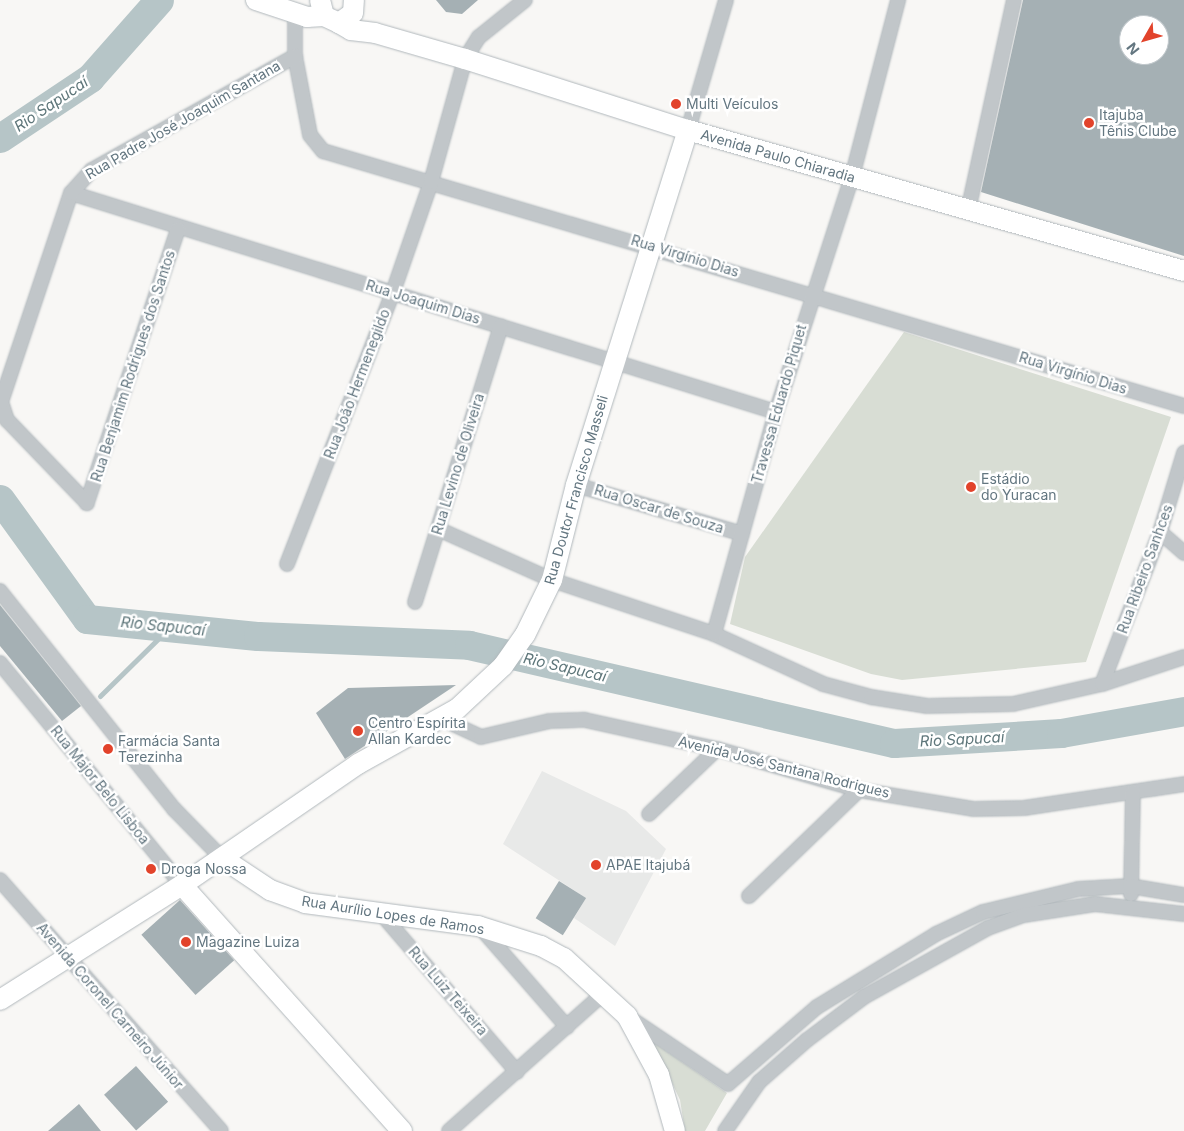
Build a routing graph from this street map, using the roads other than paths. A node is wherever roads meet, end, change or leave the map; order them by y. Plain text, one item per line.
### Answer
1 (256, 0) edge
2 (525, 0) edge
3 (726, 0) edge
4 (898, 0) edge
5 (1014, 0) edge
6 (355, 3) edge
7 (288, 6) edge
8 (327, 13) edge
9 (375, 33) junction
10 (295, 56) junction
11 (465, 59) junction
12 (688, 130) junction
13 (852, 177) junction
14 (431, 182) junction
15 (70, 193) junction
16 (968, 211) junction
17 (178, 229) junction
18 (650, 246) junction
19 (1184, 271) edge
20 (393, 292) junction
21 (812, 294) junction
22 (501, 326) junction
23 (613, 362) junction
24 (1184, 406) edge
25 (776, 412) junction
26 (1184, 453) edge
27 (576, 485) junction
28 (87, 502) joint
29 (438, 529) junction
30 (1160, 532) junction
31 (742, 534) junction
32 (1184, 553) edge
33 (287, 564) dead end
34 (552, 580) junction
35 (0, 591) edge
36 (415, 602) dead end
37 (714, 634) junction
38 (1184, 657) edge
39 (0, 663) edge
40 (1102, 684) junction
41 (440, 718) junction
42 (717, 749) junction
43 (1184, 784) edge
44 (860, 790) junction
45 (1133, 792) junction
46 (649, 814) dead end
47 (222, 858) junction
48 (0, 880) edge
49 (182, 885) junction
50 (1130, 886) junction
51 (1184, 895) edge
52 (749, 896) dead end
53 (1132, 905) junction
54 (378, 910) junction
55 (1184, 914) edge
56 (478, 926) junction
57 (67, 959) junction
58 (606, 992) junction
59 (0, 1000) edge
60 (627, 1016) junction
61 (568, 1028) junction
62 (517, 1072) junction
63 (221, 1131) edge
64 (402, 1131) edge
65 (449, 1131) edge
66 (675, 1131) edge
67 (725, 1131) edge

1 - 7 main road, Avenida Paulo Chiaradia
2 - 11 street, Rua João Hermenegildo
3 - 12 street
4 - 13 street, Travessa Eduardo Piquet
5 - 16 street
6 - 8 main road
6 - 9 main road
7 - 8 main road, Avenida Paulo Chiaradia
7 - 10 street, Rua Virgínio Dias
8 - 9 main road, Avenida Paulo Chiaradia
9 - 11 main road, Avenida Paulo Chiaradia
10 - 14 street, Rua Virgínio Dias
10 - 15 street, Rua Padre José Joaquim Santana
11 - 12 main road, Avenida Paulo Chiaradia
11 - 14 street, Rua João Hermenegildo
12 - 13 main road, Avenida Paulo Chiaradia
12 - 18 main road, Rua Doutor Francisco Masseli
13 - 16 main road, Avenida Paulo Chiaradia
13 - 21 street, Travessa Eduardo Piquet
14 - 18 street, Rua Virgínio Dias
14 - 20 street, Rua João Hermenegildo
15 - 17 street, Rua Joaquim Dias
15 - 28 street, Rua Padre José Joaquim Santana
16 - 19 main road, Avenida Paulo Chiaradia
17 - 20 street, Rua Joaquim Dias
17 - 28 street, Rua Benjamim Rodrigues dos Santos
18 - 21 street, Rua Virgínio Dias
18 - 23 main road, Rua Doutor Francisco Masseli
20 - 22 street, Rua Joaquim Dias
20 - 33 street, Rua João Hermenegildo
21 - 24 street, Rua Virgínio Dias
21 - 25 street, Travessa Eduardo Piquet
22 - 23 street, Rua Joaquim Dias
22 - 29 street, Rua Levino de Oliveira
23 - 25 street, Rua Joaquim Dias
23 - 27 main road, Rua Doutor Francisco Masseli
25 - 31 street, Travessa Eduardo Piquet
26 - 30 street, Rua Ribeiro Sanhces
27 - 31 street, Rua Oscar de Souza
27 - 34 main road, Rua Doutor Francisco Masseli
29 - 34 street
29 - 36 street, Rua Levino de Oliveira
30 - 32 street
30 - 40 street, Rua Ribeiro Sanhces
31 - 37 street, Travessa Eduardo Piquet
34 - 37 street
34 - 41 main road, Rua Doutor Francisco Masseli
35 - 47 street, Rua Aurílio Lopes de Ramos
37 - 40 street
38 - 40 street
39 - 49 street, Rua Major Belo Lisboa
41 - 42 street, Avenida José Santana Rodrigues
41 - 47 main road, Rua Doutor Francisco Masseli
42 - 44 street, Avenida José Santana Rodrigues
42 - 46 street
43 - 45 street, Avenida José Santana Rodrigues
44 - 45 street, Avenida José Santana Rodrigues
44 - 52 street
45 - 50 street
47 - 49 main road, Rua Doutor Francisco Masseli
47 - 54 main road, Rua Aurílio Lopes de Ramos
48 - 57 street, Avenida Coronel Carneiro Júnior
49 - 57 main road, Rua Doutor Francisco Masseli
49 - 64 main road, Rua Major Belo Lisboa
50 - 51 street
50 - 53 street
50 - 60 street
53 - 55 street
53 - 67 street
54 - 56 main road, Rua Aurílio Lopes de Ramos
54 - 62 street, Rua Luiz Teixeira
56 - 58 main road, Rua Aurílio Lopes de Ramos
56 - 61 street
57 - 59 main road, Rua Doutor Francisco Masseli
57 - 63 street, Avenida Coronel Carneiro Júnior
58 - 60 main road, Rua Aurílio Lopes de Ramos
58 - 61 street
60 - 66 main road, Rua Aurílio Lopes de Ramos
61 - 62 street
62 - 65 street

